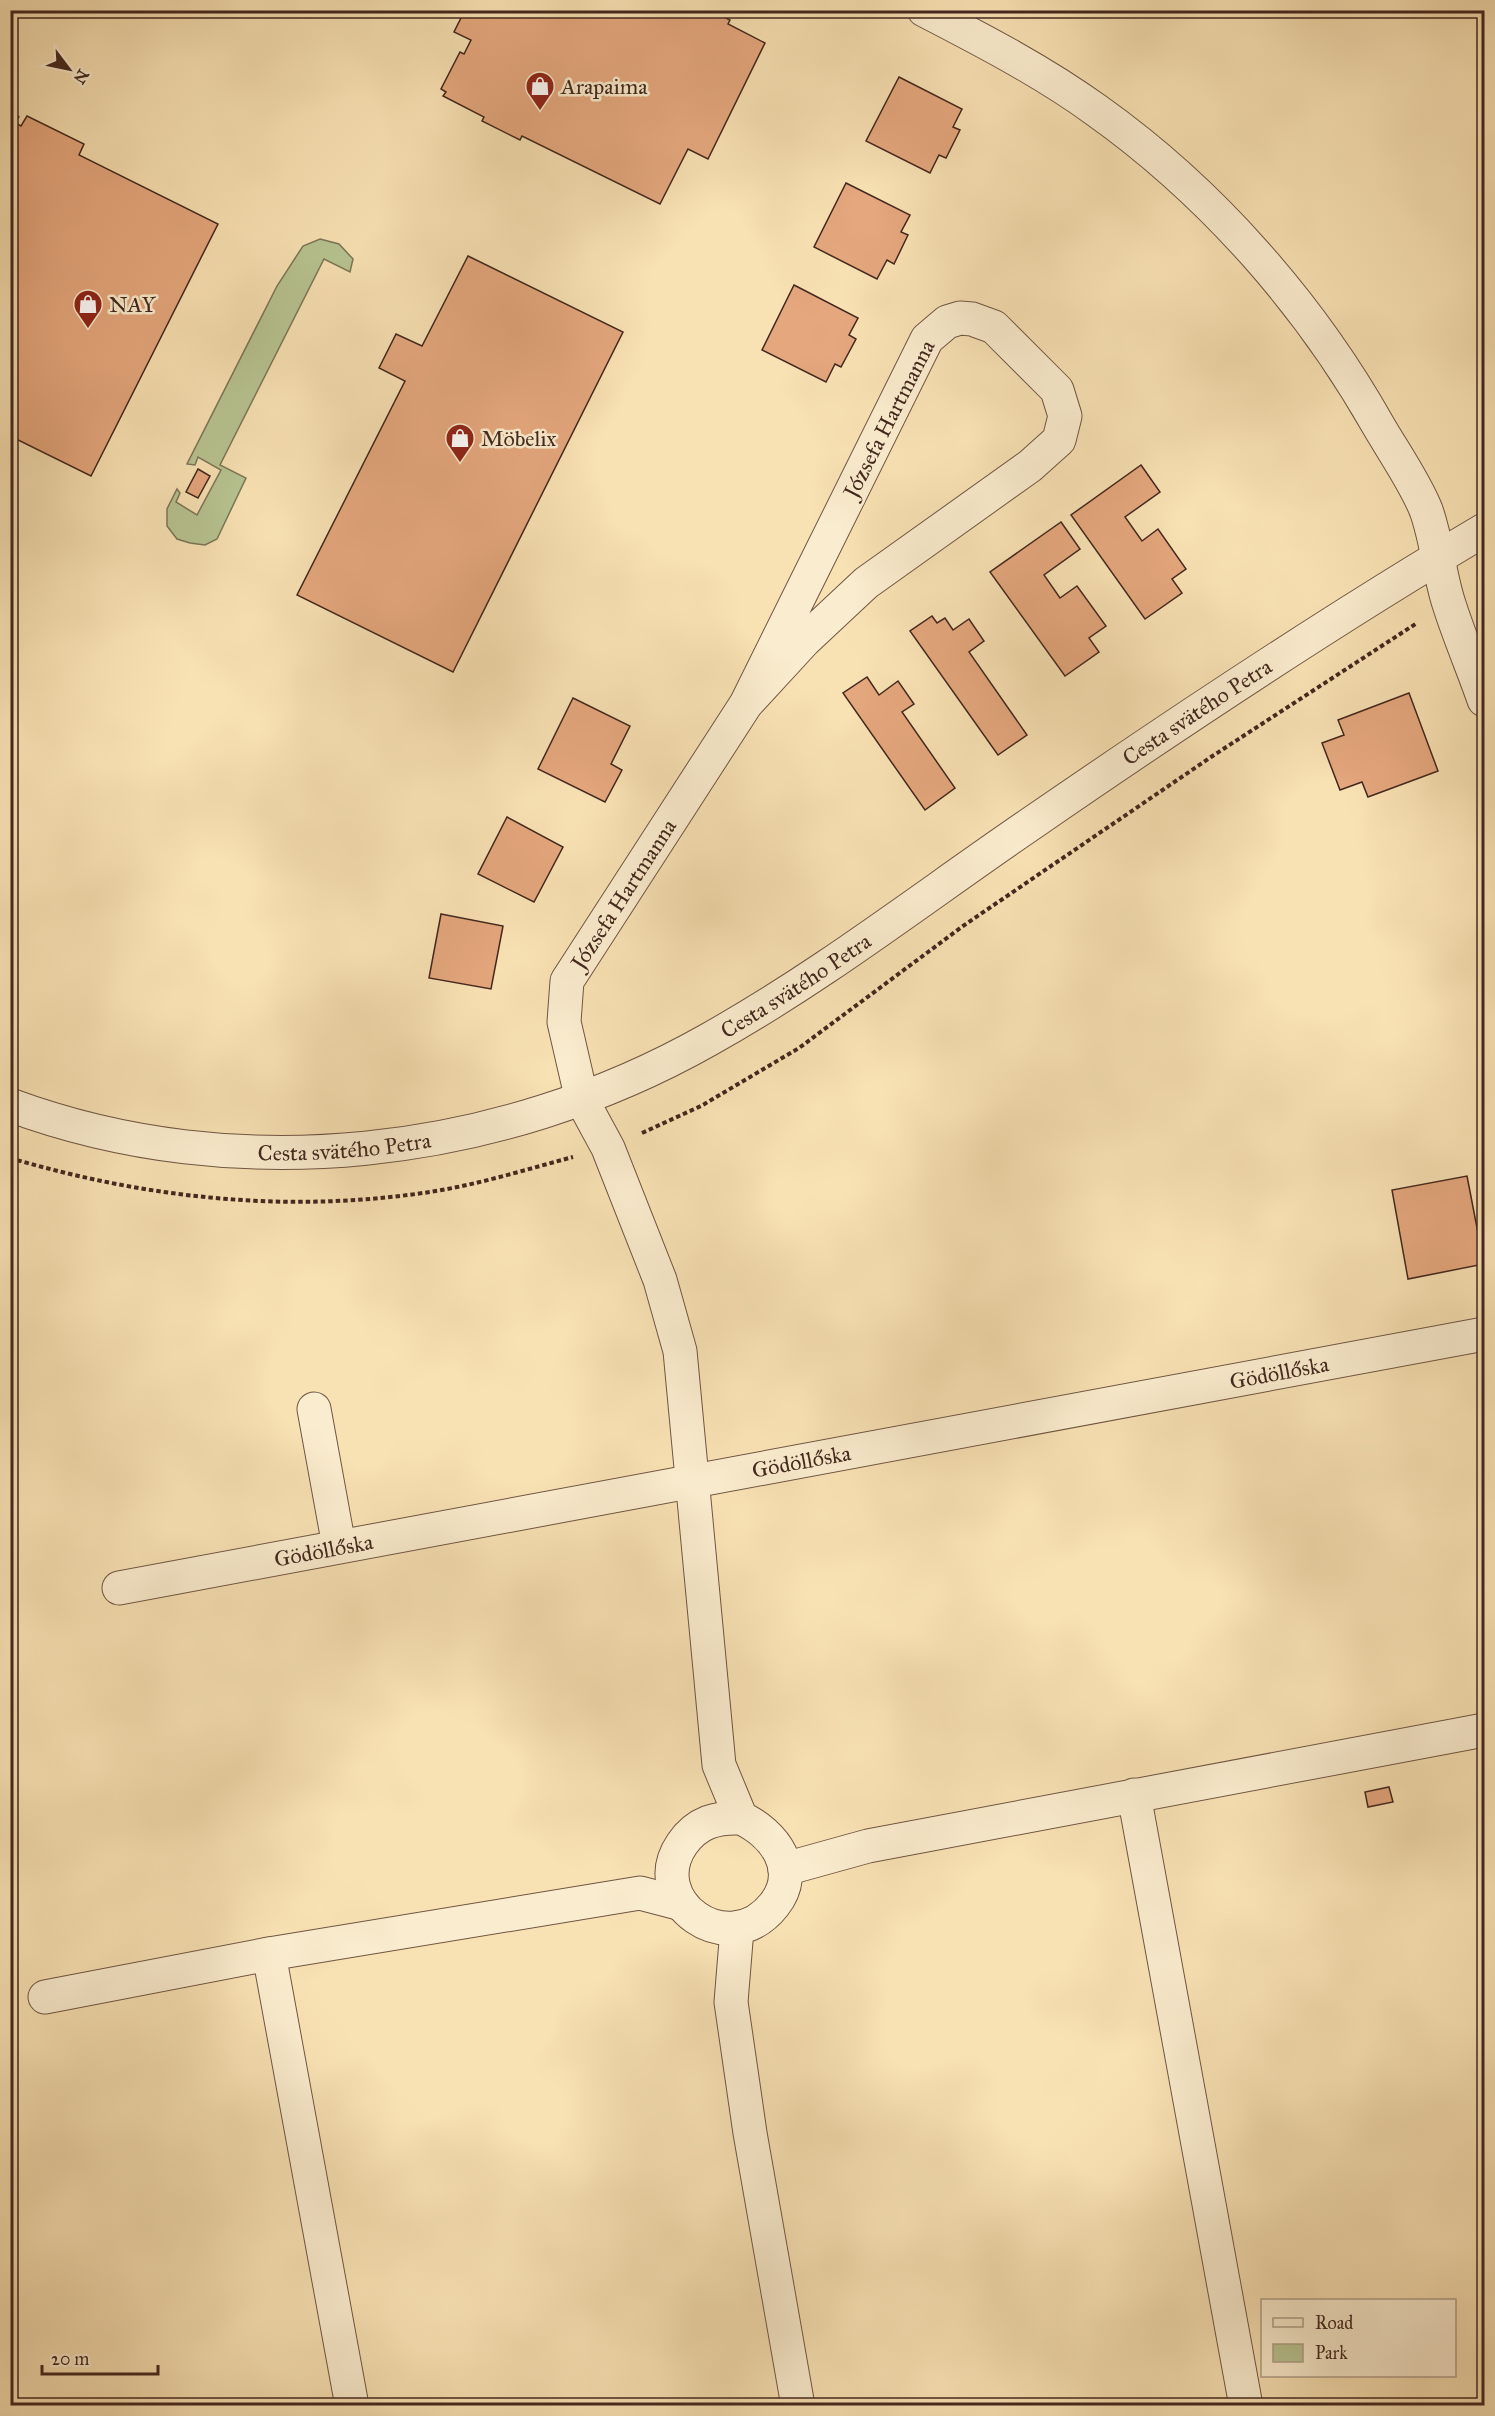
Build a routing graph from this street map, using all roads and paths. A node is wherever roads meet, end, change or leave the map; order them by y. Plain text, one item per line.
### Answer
1 (924, 10) edge
2 (10, 114) edge
3 (19, 118) dead end
4 (1485, 530) edge
5 (1438, 557) junction
6 (1485, 700) edge
7 (746, 704) junction
8 (582, 1100) junction
9 (10, 1105) edge
10 (1485, 1334) edge
11 (314, 1409) dead end
12 (692, 1481) junction
13 (339, 1546) junction
14 (119, 1588) dead end
15 (1485, 1730) edge
16 (719, 1765) junction
17 (1134, 1795) junction
18 (741, 1818) junction
19 (689, 1834) junction
20 (779, 1854) junction
21 (673, 1869) junction
22 (640, 1893) junction
23 (691, 1913) junction
24 (738, 1929) junction
25 (269, 1954) junction
26 (45, 1997) dead end
27 (731, 2002) junction
28 (352, 2406) edge
29 (798, 2406) edge
30 (1246, 2406) edge

1 - 5 street
2 - 3 path
4 - 5 street, Cesta svätého Petra
5 - 6 street
5 - 8 street, Cesta svätého Petra
7 - 7 street, Józsefa Hartmanna
7 - 8 street, Józsefa Hartmanna
8 - 9 street, Cesta svätého Petra
8 - 12 street, Józsefa Hartmanna
10 - 12 street, Gödöllőska
11 - 13 street
12 - 13 street, Gödöllőska
12 - 16 street, Józsefa Hartmanna
13 - 14 street, Gödöllőska
15 - 17 street
16 - 18 street
16 - 19 street
17 - 20 street
17 - 30 street
18 - 19 street
18 - 20 street
19 - 21 street
20 - 24 street
21 - 22 street
21 - 23 street
22 - 23 street
22 - 25 street
23 - 24 street
23 - 27 street
24 - 27 street
25 - 26 street
25 - 28 street
27 - 29 street

